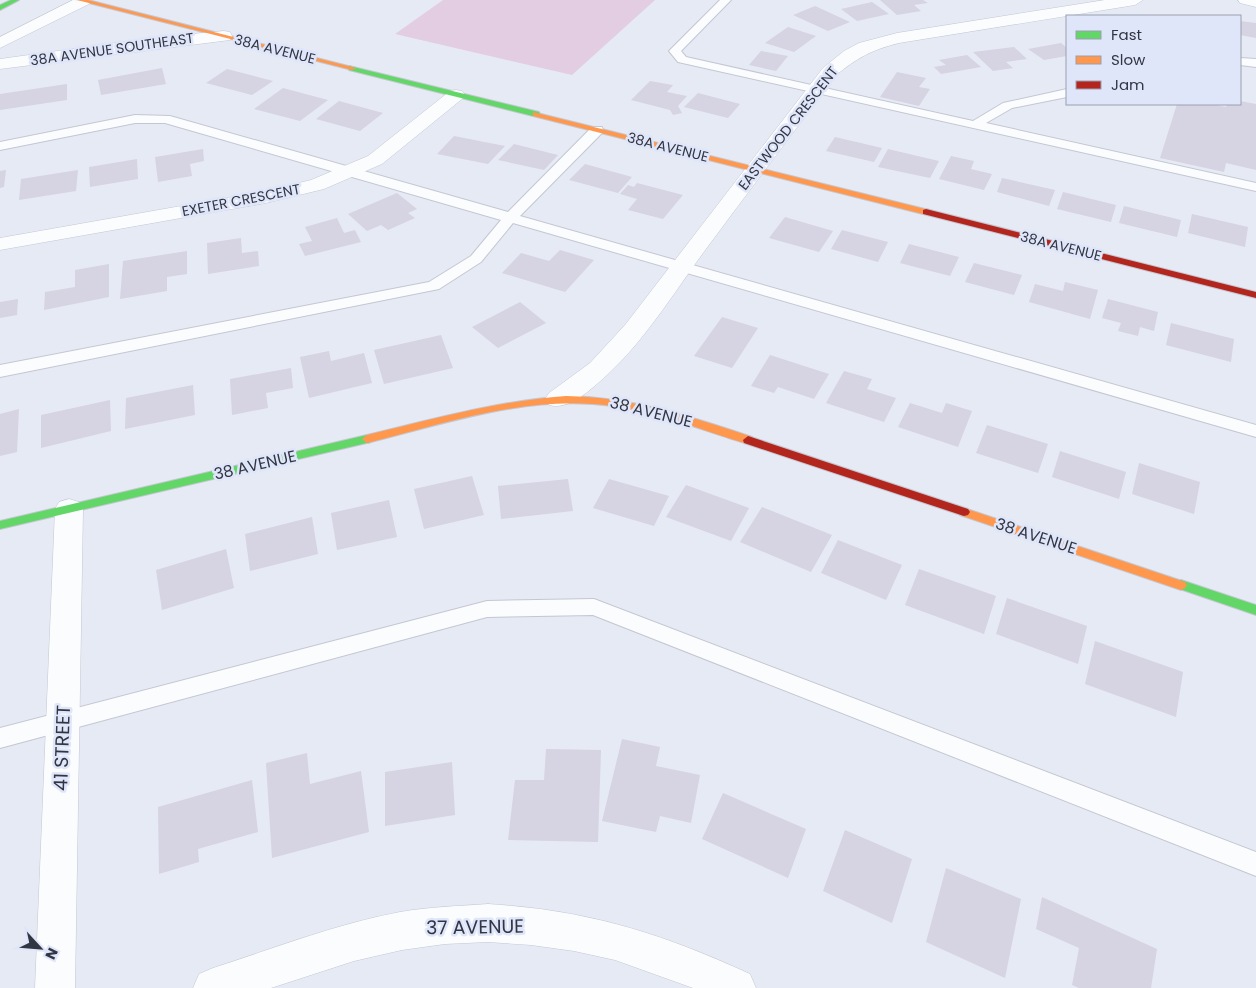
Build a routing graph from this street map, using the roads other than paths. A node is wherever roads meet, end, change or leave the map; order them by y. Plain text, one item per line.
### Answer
1 (16, 0) edge
2 (82, 0) edge
3 (726, 0) edge
4 (1135, 0) edge
5 (1246, 0) edge
6 (1256, 2) edge
7 (1009, 3) dead end
8 (0, 8) edge
9 (1028, 17) junction
10 (224, 36) junction
11 (0, 43) edge
12 (1241, 62) edge
13 (1256, 63) edge
14 (0, 64) edge
15 (816, 91) junction
16 (1066, 93) edge
17 (456, 95) junction
18 (976, 125) junction
19 (597, 130) junction
20 (0, 146) edge
21 (756, 169) junction
22 (353, 171) junction
23 (1256, 187) edge
24 (511, 217) junction
25 (0, 244) edge
26 (682, 266) junction
27 (1256, 295) edge
28 (0, 371) edge
29 (558, 400) junction
30 (1256, 431) edge
31 (68, 509) junction
32 (0, 525) edge
33 (1256, 610) edge
34 (63, 721) junction
35 (0, 738) edge
36 (1256, 864) edge
37 (55, 988) edge
38 (213, 988) edge
39 (736, 988) edge

1 - 8 street
2 - 10 street, 38A AVENUE
2 - 11 street
3 - 15 lane
4 - 9 street, EASTWOOD CRESCENT
5 - 6 street
7 - 9 street
9 - 15 street, EASTWOOD CRESCENT
10 - 14 street, 38A AVENUE SOUTHEAST
10 - 17 street, 38A AVENUE
12 - 13 lane
15 - 18 lane
15 - 21 street, EASTWOOD CRESCENT
16 - 18 lane
17 - 19 street, 38A AVENUE
17 - 22 street, EXETER CRESCENT
18 - 23 lane
19 - 21 street, 38A AVENUE
19 - 24 lane
20 - 22 lane
21 - 26 street, EASTWOOD CRESCENT
21 - 27 street, 38A AVENUE
22 - 24 lane
22 - 25 street, EXETER CRESCENT
24 - 26 lane
24 - 28 lane
26 - 29 street, EASTWOOD CRESCENT
26 - 30 lane
29 - 31 street, 38 AVENUE
29 - 33 street, 38 AVENUE
31 - 32 street, 38 AVENUE
31 - 34 street, 41 STREET
34 - 35 lane
34 - 36 lane
34 - 37 street, 41 STREET
38 - 39 street, 37 AVENUE

